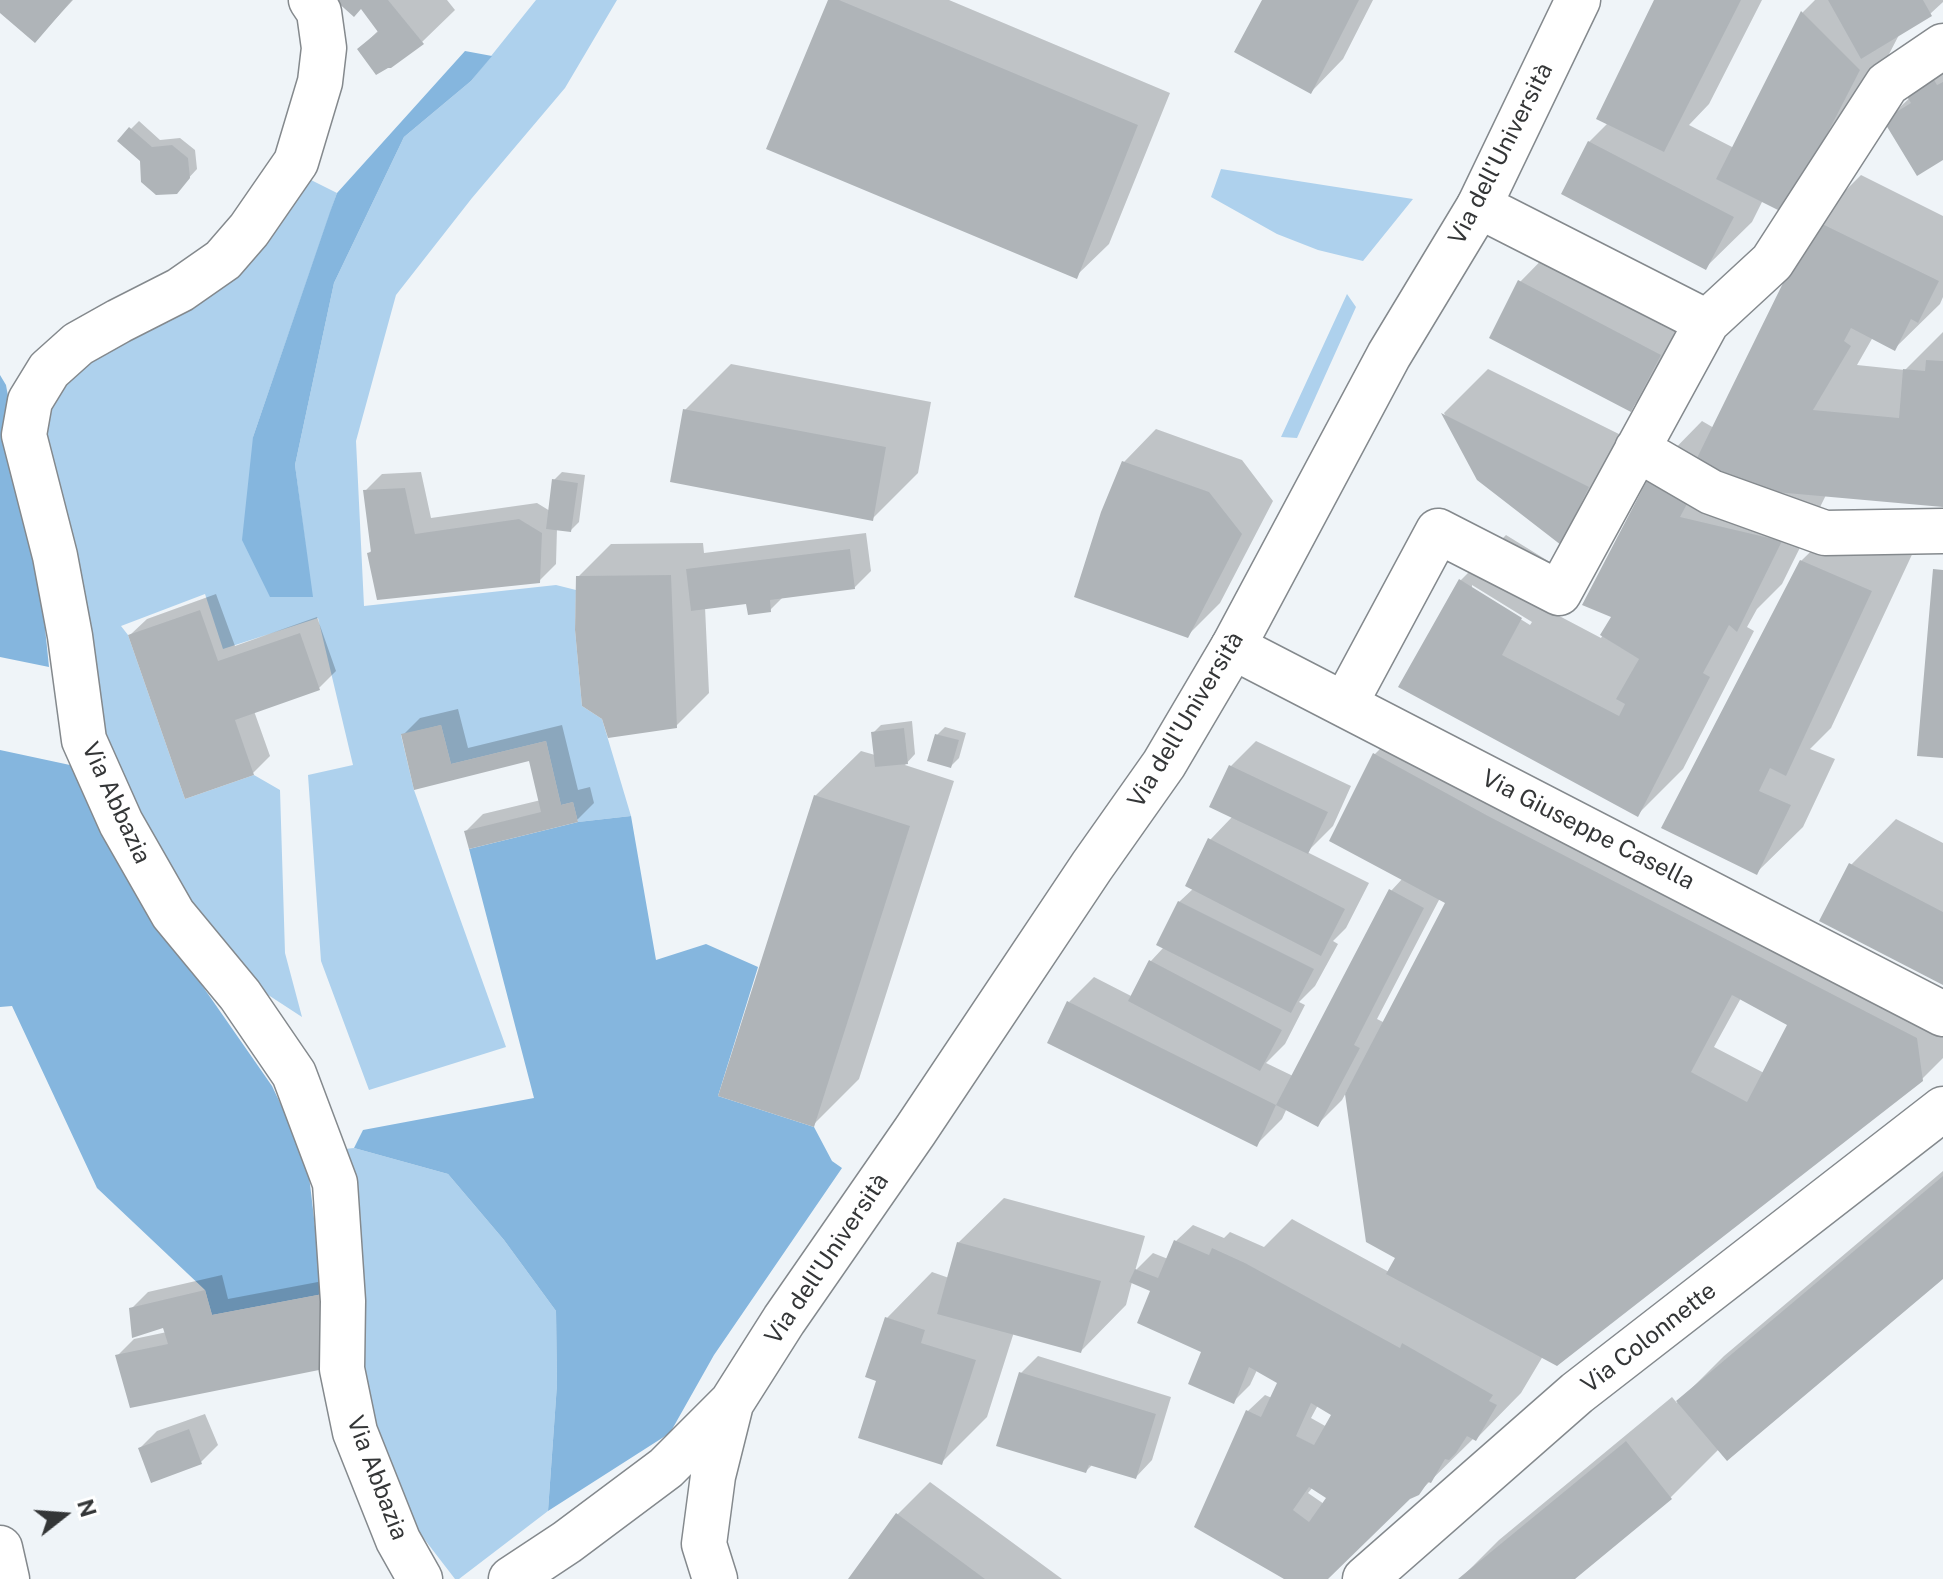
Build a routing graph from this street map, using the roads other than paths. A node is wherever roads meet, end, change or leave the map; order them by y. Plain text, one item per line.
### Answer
1 (311, 0) edge
2 (1578, 0) edge
3 (1943, 46) edge
4 (1479, 206) junction
5 (1707, 322) junction
6 (1637, 449) junction
7 (1943, 531) edge
8 (1233, 647) junction
9 (1345, 704) junction
10 (1943, 1014) edge
11 (1943, 1109) edge
12 (732, 1402) junction
13 (0, 1548) edge
14 (7, 1579) edge
15 (420, 1579) edge
16 (511, 1579) edge
17 (715, 1579) edge
18 (1365, 1579) edge

1 - 15 street, Via Abbazia
2 - 4 street, Via dell'Università
3 - 5 street
4 - 5 street
4 - 8 street, Via dell'Università
5 - 6 street
6 - 7 street
6 - 9 street
8 - 9 street, Via Giuseppe Casella
8 - 12 street, Via dell'Università
9 - 10 street, Via Giuseppe Casella
11 - 18 street, Via Colonnette
12 - 16 street, Via dell'Università
12 - 17 street, Via dell'Università
13 - 14 street

